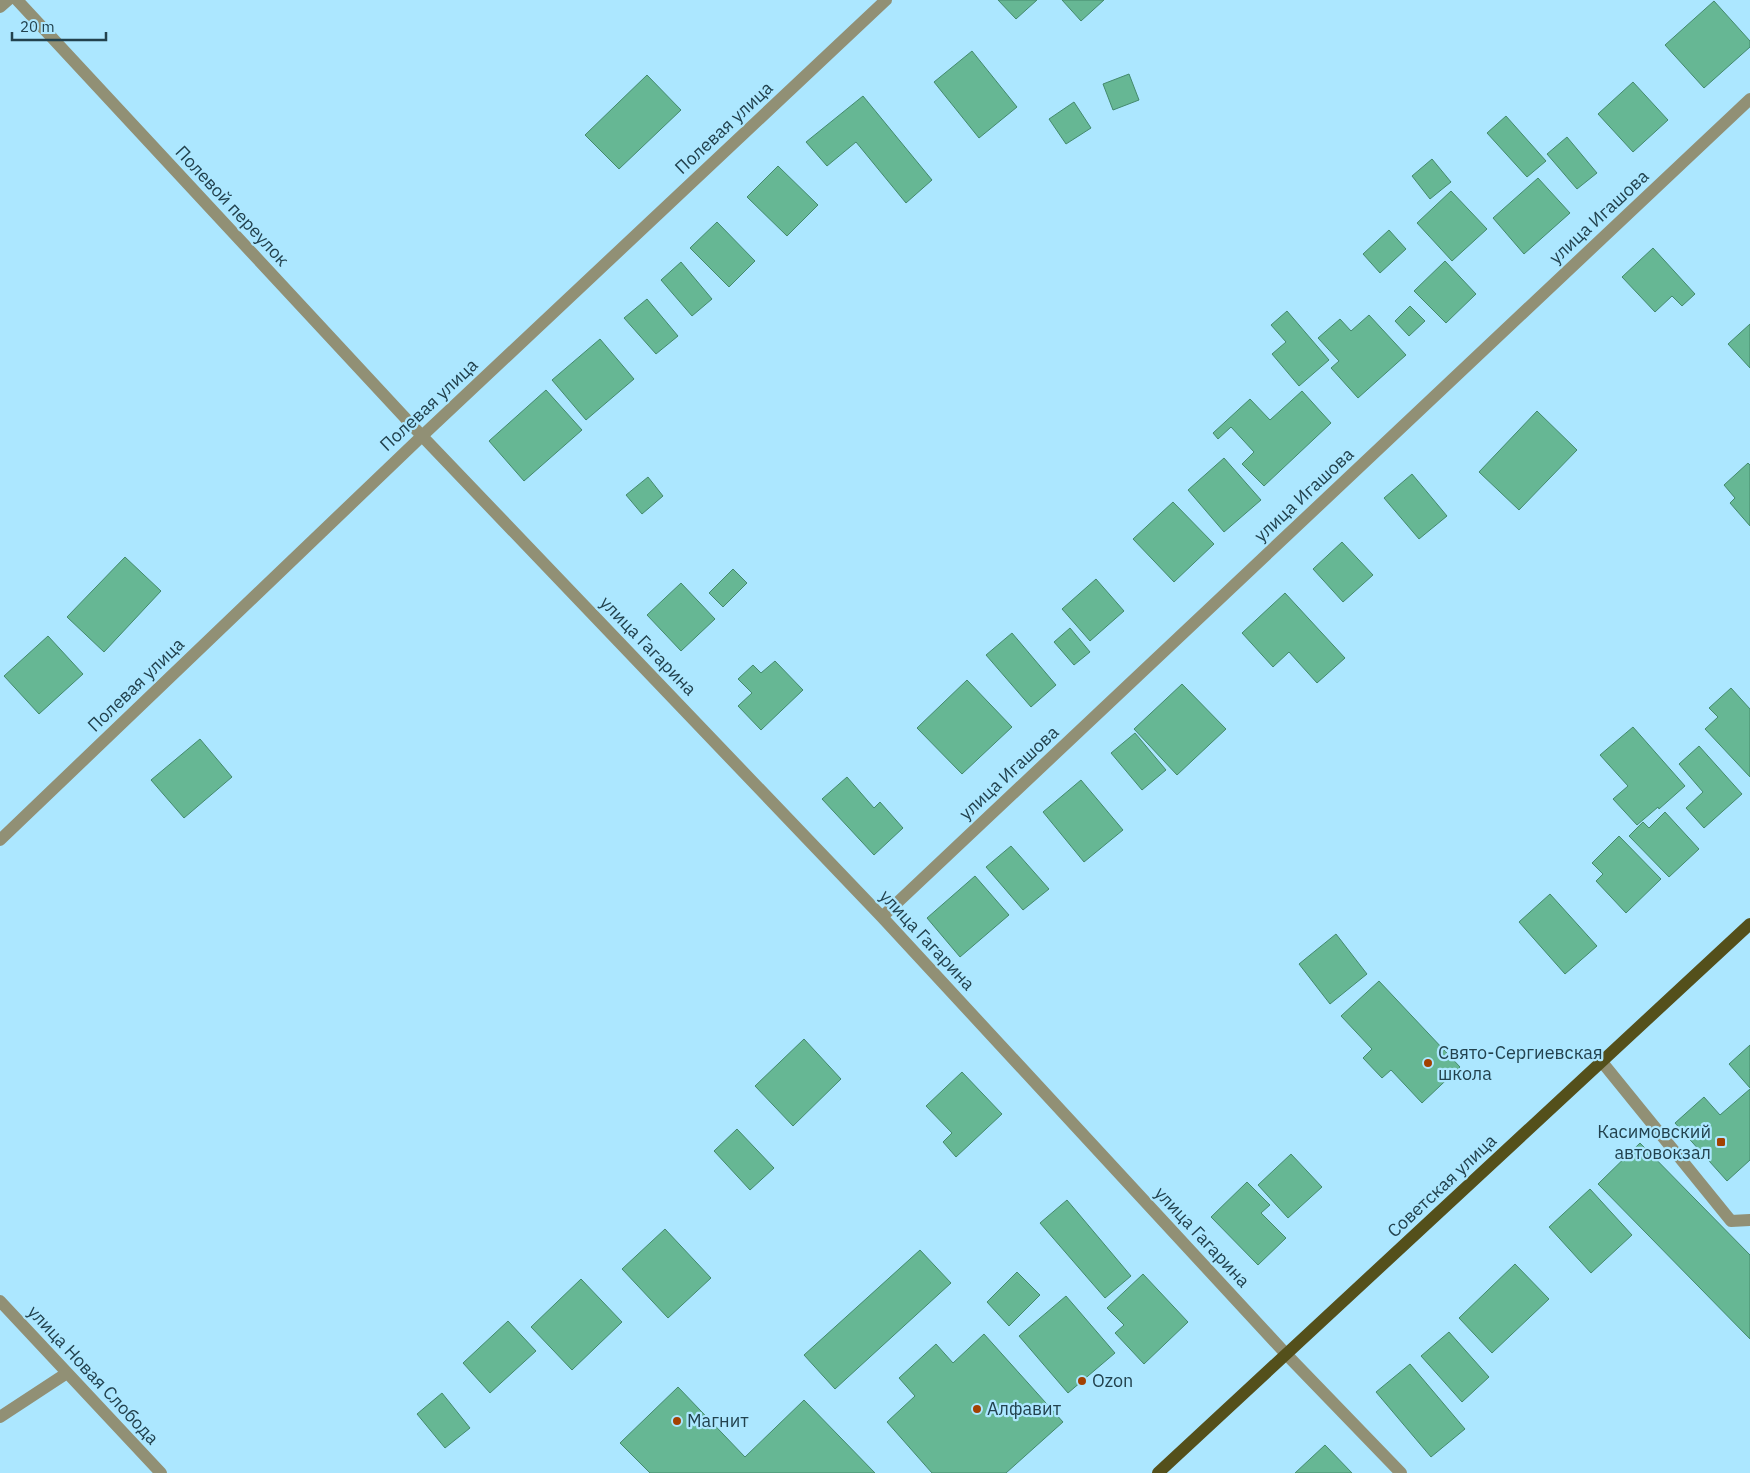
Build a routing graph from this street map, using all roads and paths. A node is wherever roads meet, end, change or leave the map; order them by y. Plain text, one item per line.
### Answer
1 (8, 0) edge
2 (17, 0) edge
3 (886, 0) edge
4 (0, 8) edge
5 (1750, 98) edge
6 (422, 436) junction
7 (0, 840) edge
8 (882, 917) junction
9 (1750, 924) edge
10 (1602, 1062) junction
11 (1750, 1220) edge
12 (0, 1301) edge
13 (1286, 1354) junction
14 (67, 1373) junction
15 (0, 1417) edge
16 (161, 1473) edge
17 (1158, 1473) edge
18 (1402, 1473) edge

1 - 4 street
2 - 6 street, Полевой переулок
3 - 6 street, Полевая улица
5 - 8 street, улица Игашова
6 - 7 street, Полевая улица
6 - 8 street, улица Гагарина
8 - 13 street, улица Гагарина
9 - 10 main road, Советская улица
10 - 11 street
10 - 13 main road, Советская улица
12 - 14 street, улица Новая Слобода
13 - 17 main road, Советская улица
13 - 18 street, улица Гагарина
14 - 15 street
14 - 16 street, улица Новая Слобода

